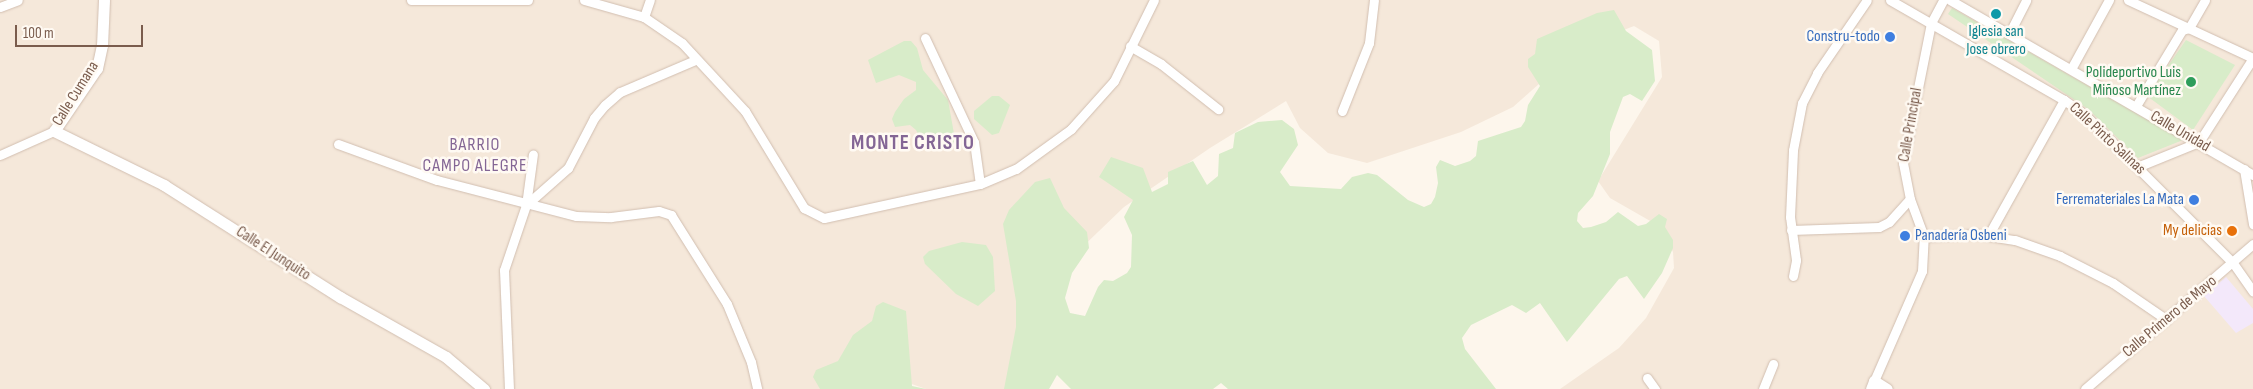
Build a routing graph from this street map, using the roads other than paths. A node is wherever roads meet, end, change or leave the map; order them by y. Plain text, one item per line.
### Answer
1 (18, 0) edge
2 (104, 0) edge
3 (411, 0) edge
4 (528, 0) edge
5 (584, 0) edge
6 (650, 0) edge
7 (1154, 0) edge
8 (1374, 0) edge
9 (1867, 0) edge
10 (1890, 0) edge
11 (1943, 0) edge
12 (1950, 0) edge
13 (2026, 0) edge
14 (2109, 0) edge
15 (2128, 0) edge
16 (2205, 0) edge
17 (0, 7) edge
18 (644, 17) junction
19 (1931, 23) junction
20 (2189, 28) junction
21 (2010, 34) junction
22 (925, 38) dead end
23 (1130, 46) junction
24 (2253, 58) edge
25 (695, 60) junction
26 (2071, 69) junction
27 (2064, 100) junction
28 (2136, 106) junction
29 (1218, 109) dead end
30 (1342, 111) dead end
31 (54, 131) junction
32 (2199, 142) junction
33 (338, 144) dead end
34 (0, 154) edge
35 (533, 154) dead end
36 (2137, 167) junction
37 (2244, 169) junction
38 (2253, 174) edge
39 (980, 184) junction
40 (1910, 199) junction
41 (526, 205) junction
42 (2253, 224) edge
43 (1791, 230) junction
44 (1988, 236) junction
45 (1924, 237) junction
46 (2253, 244) edge
47 (2232, 263) junction
48 (1793, 276) dead end
49 (2253, 292) edge
50 (2167, 320) junction
51 (1773, 364) dead end
52 (1647, 378) dead end
53 (1872, 385) edge
54 (484, 389) edge
55 (509, 389) edge
56 (757, 389) edge
57 (1655, 389) edge
58 (1763, 389) edge
59 (1888, 389) edge
60 (2085, 389) edge

1 - 17 street
2 - 31 street, Calle Cumana
3 - 4 street
5 - 18 street
6 - 18 street
7 - 23 street
8 - 30 street
9 - 43 street
10 - 19 street, Calle Pinto Salinas
11 - 19 street, Calle Principal
12 - 21 street, Calle Unidad
13 - 21 street
14 - 26 street
15 - 20 street
16 - 20 street
18 - 25 street
19 - 27 street, Calle Pinto Salinas
19 - 40 street, Calle Principal
20 - 24 street
20 - 28 street
21 - 26 street, Calle Unidad
22 - 39 street
23 - 29 street
23 - 39 street
24 - 32 street
25 - 39 street
25 - 41 street
26 - 28 street, Calle Unidad
27 - 36 street, Calle Pinto Salinas
27 - 44 street
28 - 32 street, Calle Unidad
31 - 34 street, Calle Cumana
31 - 54 street, Calle El Junquito
32 - 36 street
32 - 37 street, Calle Unidad
33 - 41 street
35 - 41 street
36 - 47 street, Calle Pinto Salinas
37 - 38 street, Calle Unidad
37 - 42 street
40 - 43 street
40 - 45 street, Calle Principal
41 - 55 street
41 - 56 street
43 - 48 street
44 - 45 street
44 - 50 street
45 - 53 street, Calle Principal
46 - 47 street, Calle Primero de Mayo
47 - 49 street, Calle Pinto Salinas
47 - 50 street, Calle Primero de Mayo
50 - 60 street, Calle Primero de Mayo
51 - 58 street
52 - 57 street
53 - 59 street

